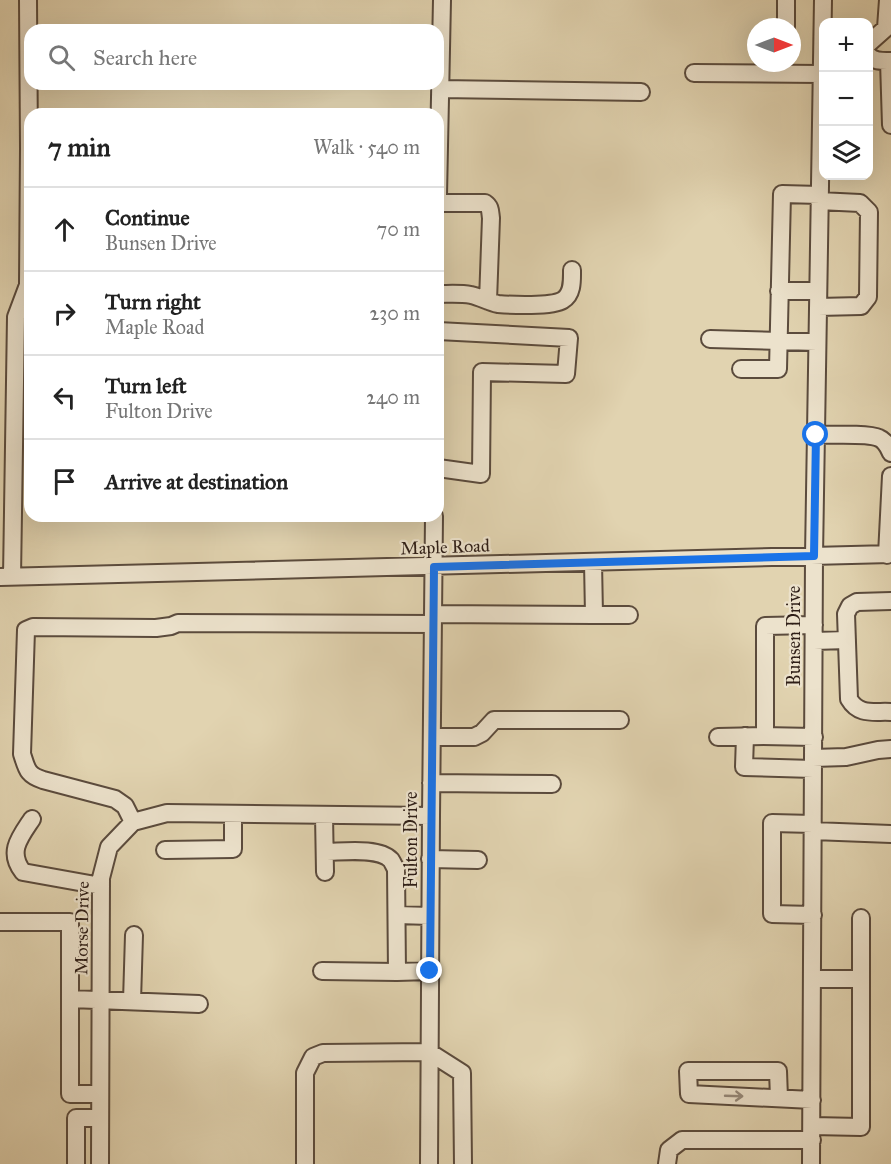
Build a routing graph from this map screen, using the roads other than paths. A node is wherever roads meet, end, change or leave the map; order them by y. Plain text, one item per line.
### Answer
1 (28, 0) edge
2 (442, 0) edge
3 (786, 0) edge
4 (822, 0) edge
5 (888, 0) edge
6 (786, 18) edge
7 (822, 18) edge
8 (28, 24) edge
9 (441, 24) edge
10 (873, 40) edge
11 (873, 58) edge
12 (890, 61) edge
13 (747, 70) edge
14 (801, 71) edge
15 (694, 73) dead end
16 (819, 74) edge
17 (444, 89) edge
18 (29, 90) edge
19 (440, 90) edge
20 (641, 92) dead end
21 (29, 108) edge
22 (440, 108) edge
23 (891, 125) edge
24 (821, 126) edge
25 (820, 198) junction
26 (444, 203) edge
27 (572, 270) dead end
28 (779, 291) junction
29 (444, 294) edge
30 (24, 296) edge
31 (818, 299) junction
32 (488, 301) junction
33 (444, 331) edge
34 (710, 339) dead end
35 (780, 340) junction
36 (818, 342) junction
37 (741, 369) dead end
38 (816, 435) junction
39 (891, 453) edge
40 (444, 469) edge
41 (891, 476) edge
42 (434, 522) edge
43 (889, 555) edge
44 (814, 556) junction
45 (593, 562) junction
46 (434, 567) junction
47 (6, 577) edge
48 (891, 601) edge
49 (594, 615) junction
50 (629, 615) dead end
51 (433, 619) junction
52 (814, 633) junction
53 (847, 640) junction
54 (891, 712) edge
55 (620, 720) dead end
56 (745, 736) junction
57 (763, 736) junction
58 (432, 737) junction
59 (718, 737) dead end
60 (814, 737) junction
61 (891, 749) edge
62 (813, 764) junction
63 (431, 783) junction
64 (552, 784) dead end
65 (233, 814) junction
66 (324, 815) junction
67 (430, 816) junction
68 (32, 819) dead end
69 (133, 822) junction
70 (813, 828) junction
71 (891, 834) edge
72 (165, 850) dead end
73 (325, 852) junction
74 (430, 859) junction
75 (478, 860) dead end
76 (325, 872) dead end
77 (101, 885) junction
78 (397, 915) junction
79 (430, 915) junction
80 (813, 915) junction
81 (861, 918) dead end
82 (0, 922) edge
83 (134, 935) dead end
84 (322, 971) dead end
85 (430, 971) junction
86 (397, 972) junction
87 (812, 979) junction
88 (861, 979) junction
89 (71, 999) junction
90 (100, 999) junction
91 (132, 1001) junction
92 (200, 1004) dead end
93 (429, 1052) junction
94 (100, 1094) junction
95 (779, 1098) junction
96 (812, 1100) junction
97 (100, 1118) junction
98 (812, 1133) junction
99 (76, 1164) edge
100 (100, 1164) edge
101 (305, 1164) edge
102 (429, 1164) edge
103 (463, 1164) edge
104 (667, 1164) edge
105 (811, 1164) edge

1 - 8 street
2 - 9 street
3 - 6 street
4 - 7 street, Bunsen Drive
5 - 10 street
11 - 12 street
12 - 23 street
13 - 15 street
14 - 16 street
17 - 20 street
18 - 21 street
19 - 22 street
24 - 25 street, Bunsen Drive
25 - 28 street
25 - 31 street, Bunsen Drive
25 - 31 street
26 - 32 street
27 - 32 street
28 - 31 street
28 - 35 street
29 - 32 street
30 - 47 street
31 - 36 street, Bunsen Drive
33 - 40 street
34 - 35 street
35 - 36 street
35 - 37 street
36 - 38 street, Bunsen Drive
38 - 39 street
38 - 44 street, Bunsen Drive
41 - 43 street
42 - 46 street, Fulton Drive
43 - 44 street, Maple Road
44 - 45 street, Maple Road
44 - 52 street, Bunsen Drive
45 - 46 street, Maple Road
45 - 49 street
46 - 47 street, Maple Road
46 - 51 street, Fulton Drive
48 - 53 street
49 - 50 street
49 - 51 street
51 - 58 street, Fulton Drive
51 - 69 street
52 - 53 street
52 - 57 street
52 - 60 street, Bunsen Drive
53 - 54 street
55 - 58 street
56 - 57 street
56 - 59 street
56 - 62 street
57 - 60 street
58 - 63 street, Fulton Drive
60 - 62 street, Bunsen Drive
61 - 62 street
62 - 70 street, Bunsen Drive
63 - 64 street
63 - 67 street, Fulton Drive
65 - 66 street
65 - 69 street
65 - 72 street
66 - 67 street
66 - 73 street
67 - 74 street, Fulton Drive
68 - 77 street
69 - 77 street, Morse Drive
70 - 71 street
70 - 80 street, Bunsen Drive
70 - 80 street
73 - 76 street
73 - 78 street
74 - 75 street
74 - 79 street, Fulton Drive
77 - 90 street, Morse Drive
78 - 79 street
78 - 86 street
79 - 85 street, Fulton Drive
80 - 87 street, Bunsen Drive
81 - 88 street
82 - 89 street
83 - 91 street
84 - 86 street
85 - 86 street
85 - 93 street, Fulton Drive
87 - 88 street
87 - 96 street, Bunsen Drive
88 - 98 street
89 - 90 street
89 - 94 street
90 - 91 street
90 - 94 street, Morse Drive
91 - 92 street
93 - 101 street
93 - 102 street, Fulton Drive
93 - 103 street
94 - 97 street, Morse Drive
95 -> 95 street
95 - 96 street
96 - 98 street, Bunsen Drive
97 - 99 street
97 - 100 street, Morse Drive
98 - 104 street
98 - 105 street, Bunsen Drive

